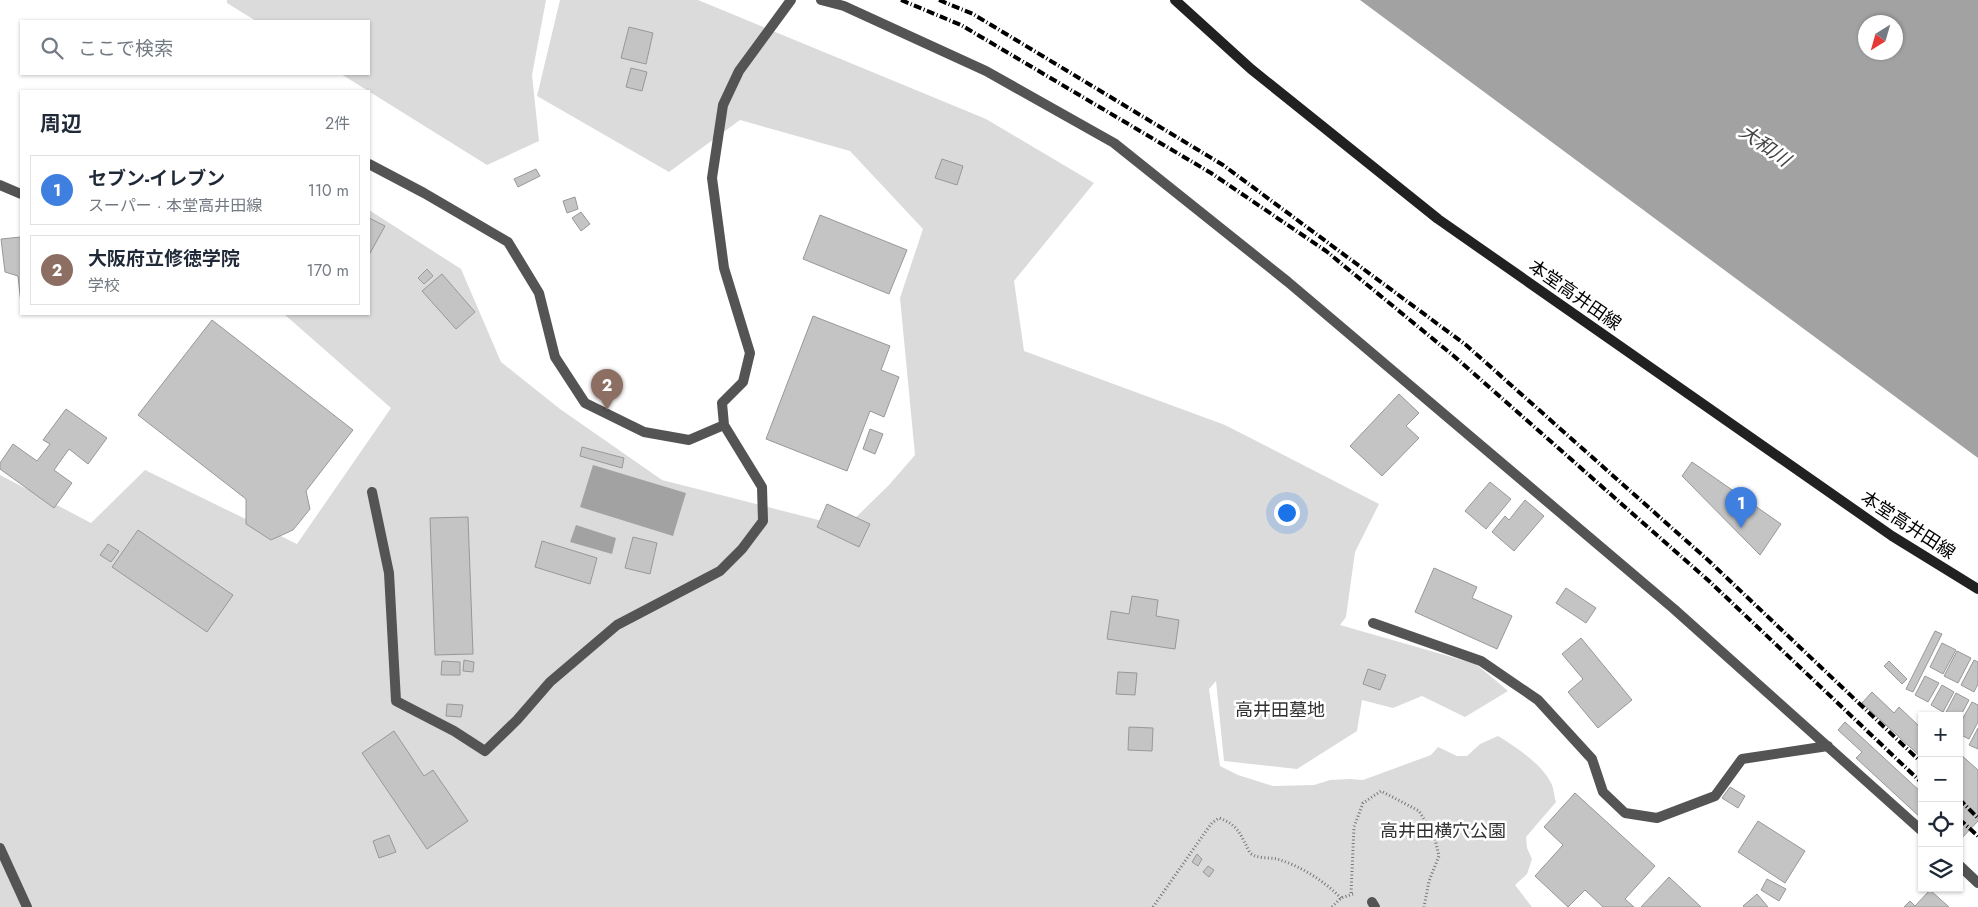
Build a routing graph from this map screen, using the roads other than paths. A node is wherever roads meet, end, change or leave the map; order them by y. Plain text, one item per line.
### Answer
1 (791, 0) edge
2 (821, 0) edge
3 (1175, 0) edge
4 (370, 165) edge
5 (0, 185) edge
6 (20, 194) edge
7 (724, 425) junction
8 (372, 492) dead end
9 (1978, 589) edge
10 (1373, 623) dead end
11 (1828, 746) junction
12 (1918, 827) edge
13 (0, 848) edge
14 (1963, 869) edge
15 (1978, 883) edge
16 (27, 907) edge

1 - 7 street
2 - 11 street
3 - 9 main road, 本堂高井田線
4 - 7 street
5 - 6 street
7 - 8 street
10 - 11 street
11 - 12 street
13 - 16 street
14 - 15 street

